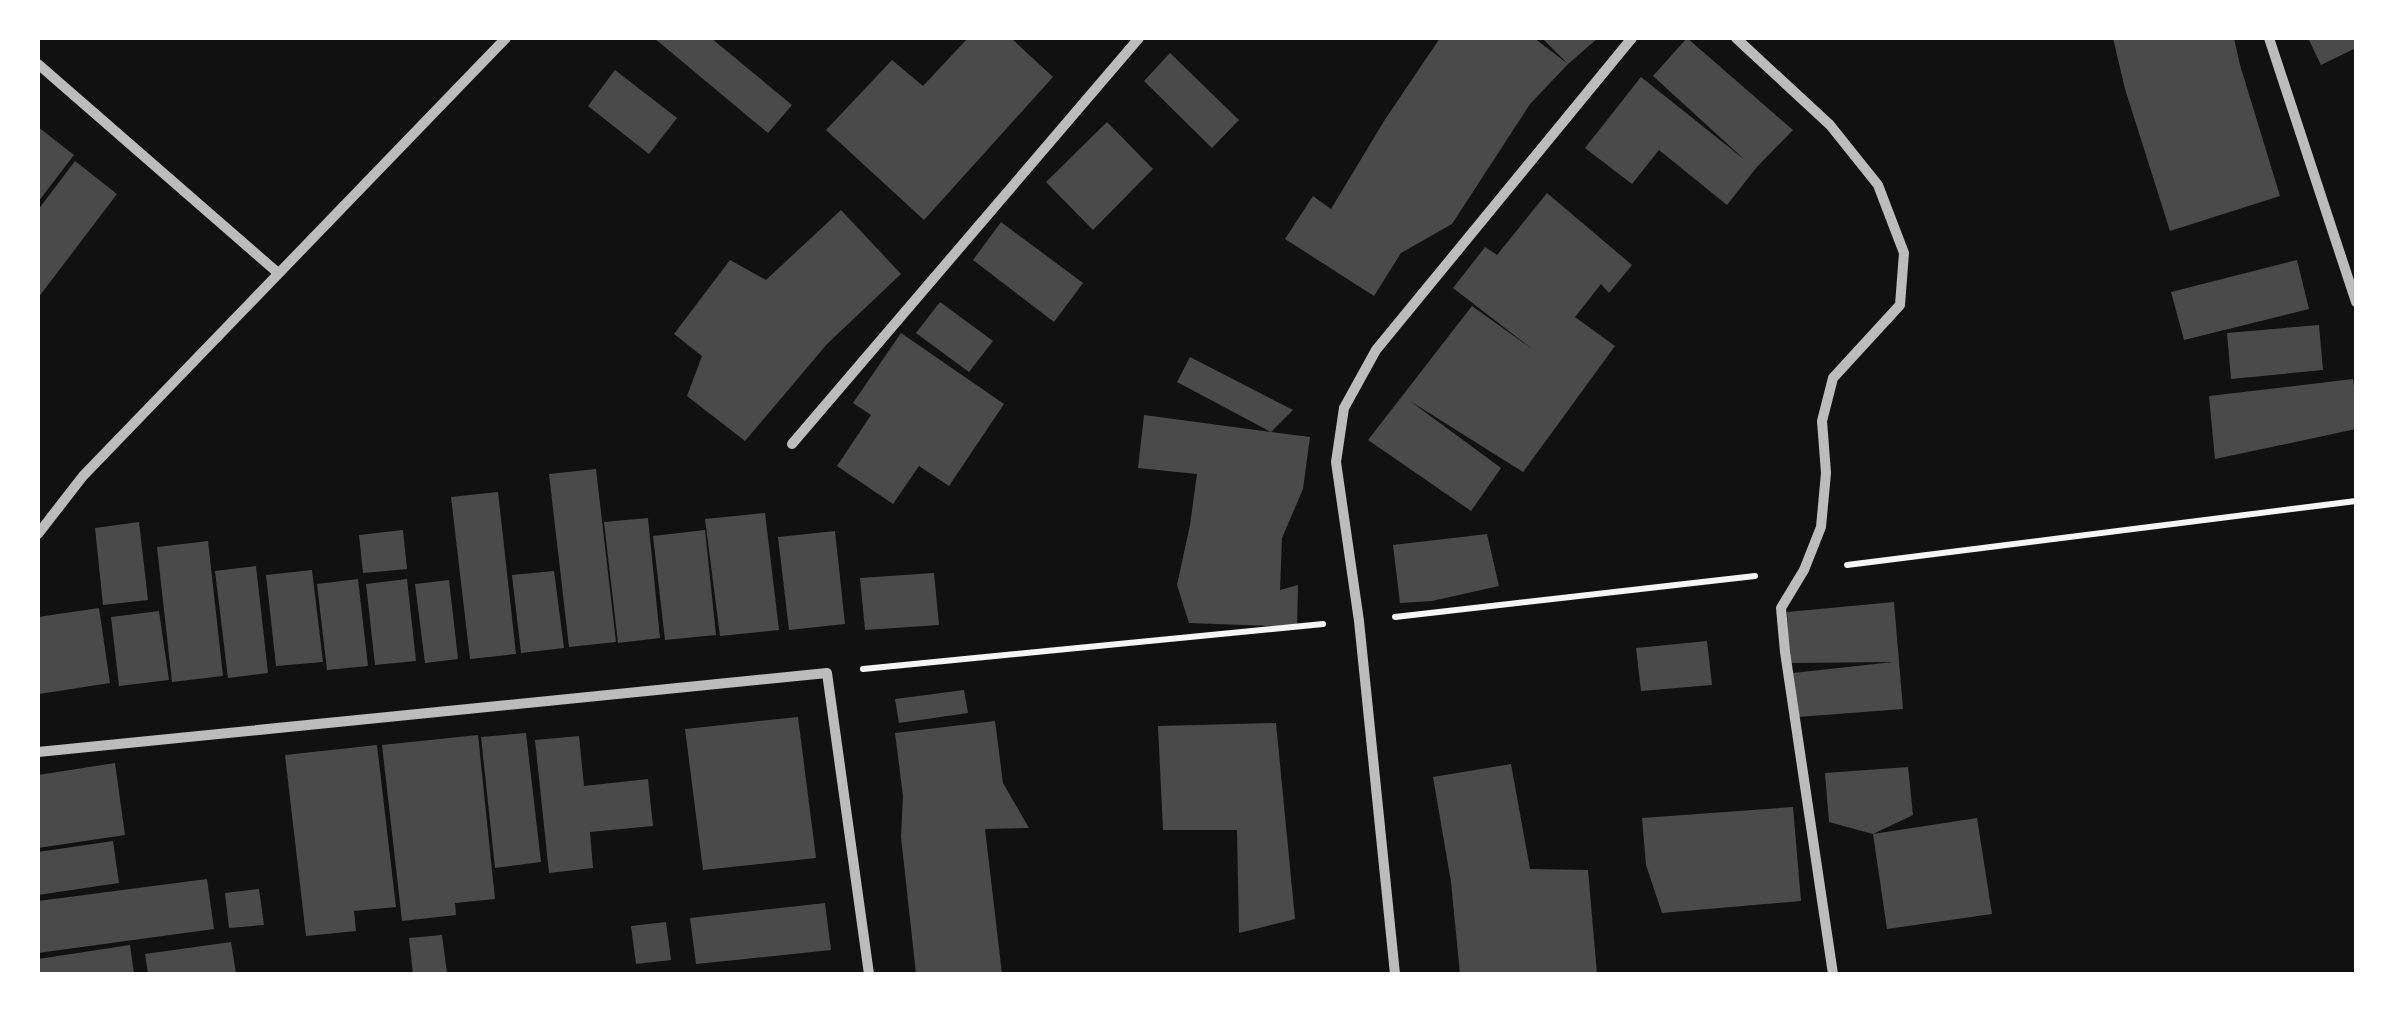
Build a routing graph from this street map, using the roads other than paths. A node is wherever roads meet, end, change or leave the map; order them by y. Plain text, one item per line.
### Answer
1 (506, 38) edge
2 (1139, 38) edge
3 (1632, 38) edge
4 (1736, 38) edge
5 (2269, 38) edge
6 (38, 64) edge
7 (278, 272) junction
8 (2356, 302) edge
9 (792, 444) dead end
10 (38, 534) edge
11 (38, 752) edge
12 (870, 974) edge
13 (1395, 974) edge
14 (1833, 974) edge

1 - 7 street
2 - 9 street
3 - 13 street
4 - 14 street
5 - 8 street
6 - 7 street
7 - 10 street
11 - 12 street

